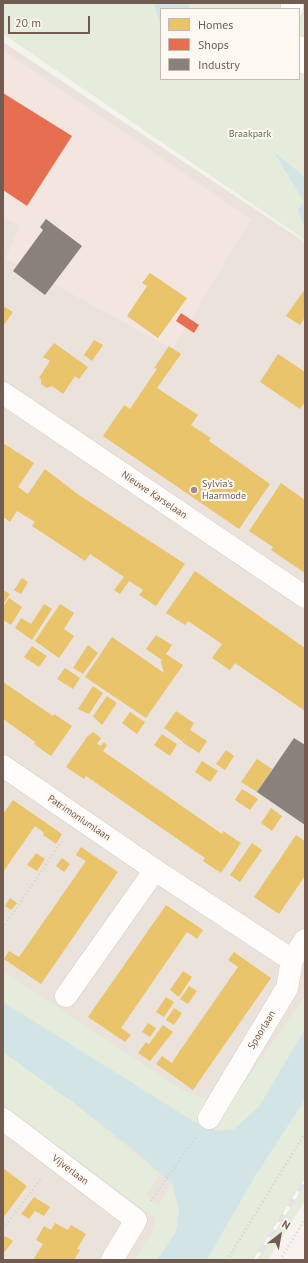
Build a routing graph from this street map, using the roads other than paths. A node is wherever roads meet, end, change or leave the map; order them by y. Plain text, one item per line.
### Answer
1 (300, 50) edge
2 (305, 62) edge
3 (3, 393) edge
4 (305, 597) edge
5 (3, 766) edge
6 (155, 870) junction
7 (305, 940) edge
8 (292, 960) junction
9 (66, 996) dead end
10 (209, 1118) road end
11 (3, 1119) edge
12 (112, 1260) edge

1 - 2 street
3 - 4 street, Nieuwe Karselaan
5 - 6 street, Patrimoniumlaan
6 - 8 street, Patrimoniumlaan
6 - 9 street
7 - 8 street, Spoorlaan
8 - 10 street, Spoorlaan
11 - 12 street, Vijverlaan

